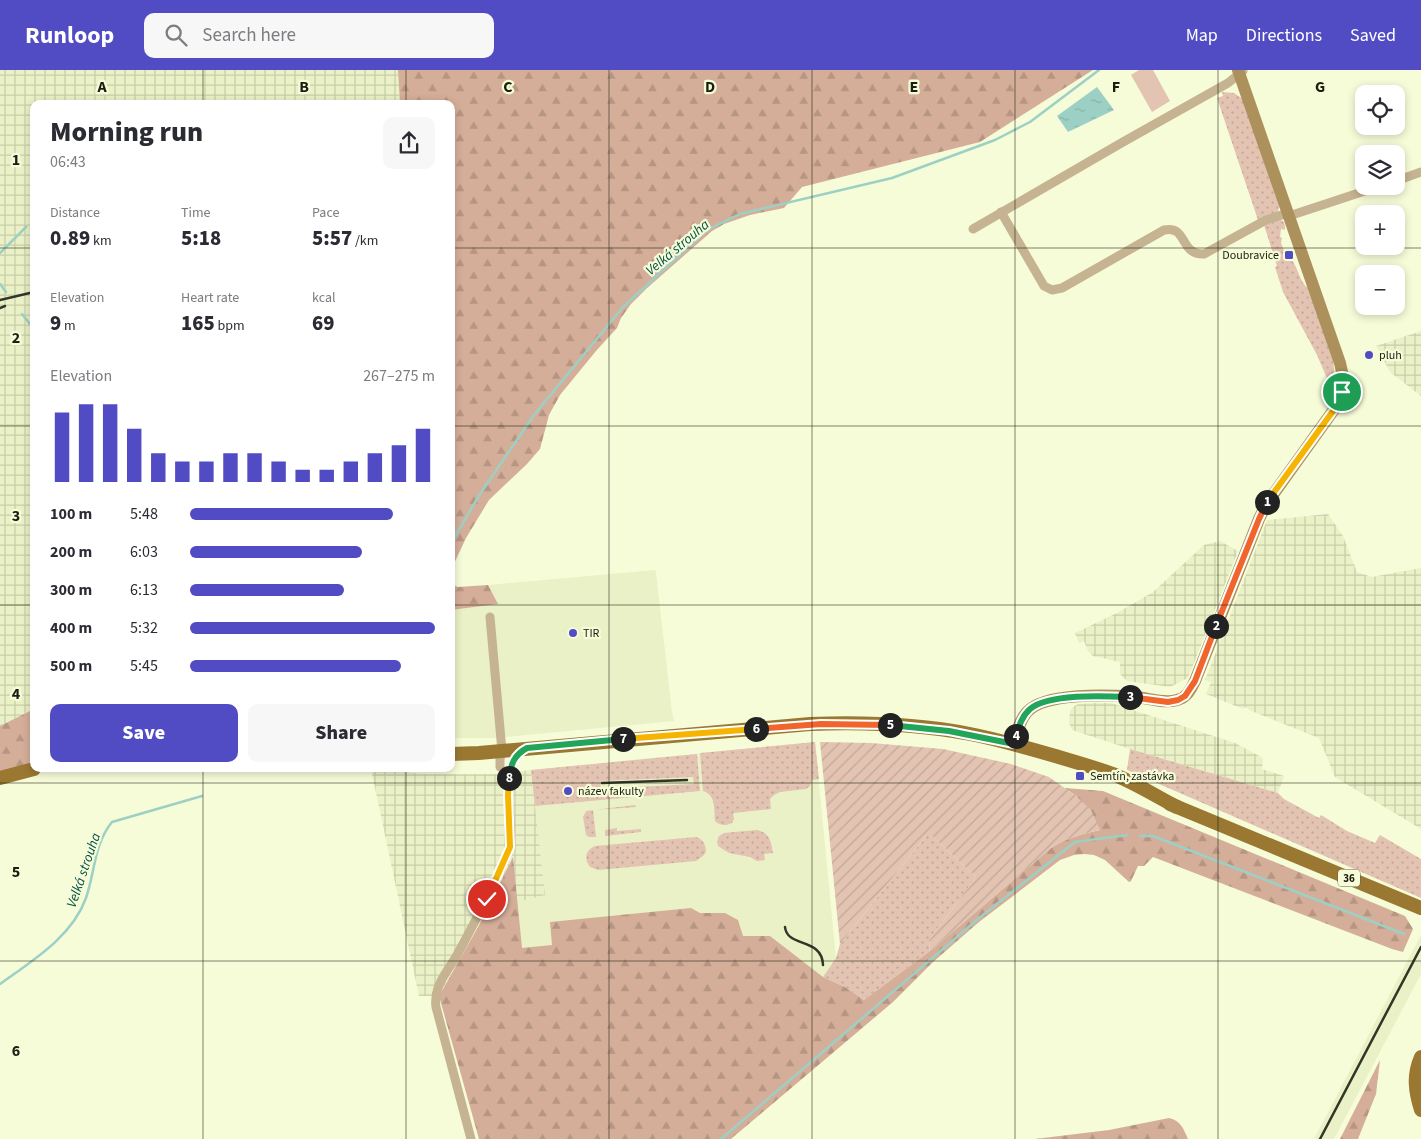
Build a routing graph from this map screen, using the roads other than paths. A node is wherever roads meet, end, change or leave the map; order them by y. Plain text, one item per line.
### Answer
1 (1241, 71) edge
2 (1421, 172) edge
3 (1405, 178) edge
4 (1355, 194) edge
5 (1001, 212) junction
6 (1288, 215) junction
7 (973, 229) dead end
8 (490, 617) dead end
9 (1014, 744) junction
10 (527, 748) junction
11 (502, 751) junction
12 (480, 753) junction
13 (455, 754) edge
14 (511, 766) junction
15 (500, 767) junction
16 (30, 770) edge
17 (0, 778) edge
18 (508, 795) junction
19 (1417, 907) edge
20 (1419, 1062) edge
21 (1421, 1091) edge
22 (1421, 1110) edge
23 (471, 1139) edge

1 - 5 street
1 - 6 street
2 - 3 street
4 - 6 street
5 - 6 street
5 - 7 street
6 - 9 street
8 - 11 street
9 - 10 main road, 36
9 - 19 main road, 36
10 - 11 main road, 36
10 - 14 street
11 - 12 main road, 36
11 - 14 street
11 - 15 street
12 - 13 main road, 36
12 - 15 street
14 - 18 street
15 - 18 street
16 - 17 main road
18 - 23 street
20 - 21 main road
20 - 22 main road

